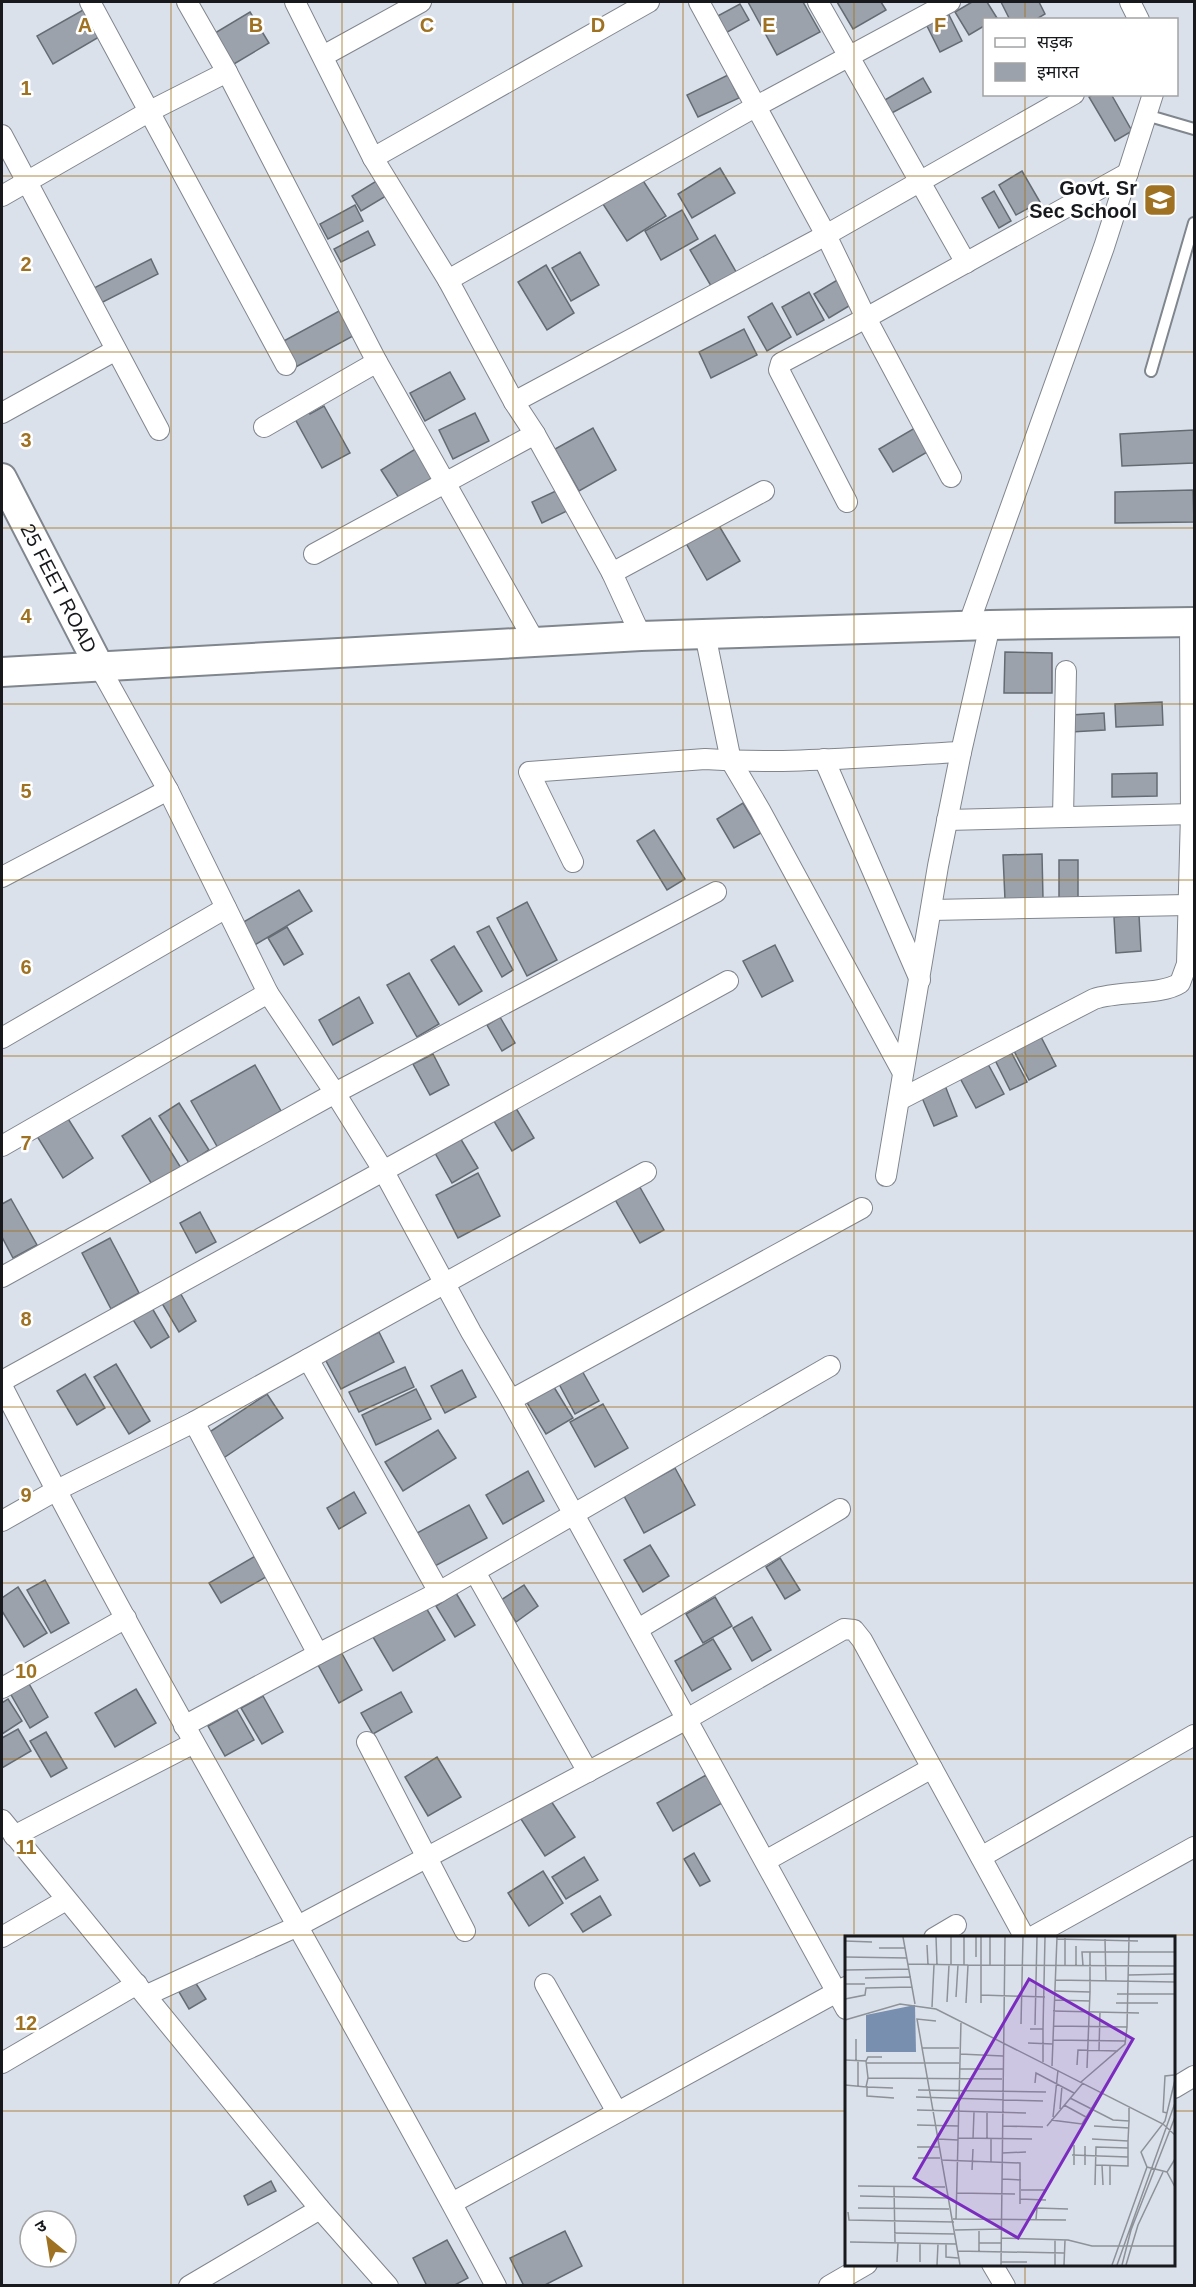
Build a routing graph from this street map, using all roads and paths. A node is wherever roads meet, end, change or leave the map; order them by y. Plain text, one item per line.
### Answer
1 (90, 2) edge
2 (187, 2) edge
3 (295, 2) edge
4 (421, 2) edge
5 (648, 2) edge
6 (699, 2) edge
7 (818, 2) edge
8 (950, 2) edge
9 (1130, 2) edge
10 (1138, 18) edge
11 (323, 56) junction
12 (849, 56) junction
13 (227, 72) junction
14 (1070, 96) edge
15 (1152, 96) edge
16 (755, 106) junction
17 (150, 111) junction
18 (1146, 115) junction
19 (1194, 129) edge
20 (2, 135) edge
21 (373, 158) junction
22 (1128, 173) junction
23 (27, 181) junction
24 (919, 182) junction
25 (2, 196) edge
26 (1194, 223) edge
27 (826, 235) junction
28 (966, 263) junction
29 (448, 280) junction
30 (866, 318) junction
31 (116, 350) junction
32 (377, 362) junction
33 (286, 365) dead end
34 (1151, 371) dead end
35 (514, 402) junction
36 (2, 413) edge
37 (264, 427) dead end
38 (159, 430) dead end
39 (535, 434) junction
40 (951, 477) dead end
41 (2, 478) edge
42 (445, 483) junction
43 (764, 491) dead end
44 (847, 502) dead end
45 (314, 554) dead end
46 (612, 573) junction
47 (1192, 622) edge
48 (979, 626) junction
49 (705, 634) junction
50 (641, 636) junction
51 (535, 642) junction
52 (99, 666) junction
53 (1066, 671) dead end
54 (2, 672) edge
55 (961, 752) junction
56 (824, 759) junction
57 (731, 761) junction
58 (168, 790) junction
59 (1192, 814) edge
60 (1063, 817) junction
61 (947, 820) junction
62 (573, 862) dead end
63 (2, 877) edge
64 (716, 892) dead end
65 (1188, 905) junction
66 (226, 908) junction
67 (931, 910) junction
68 (920, 980) junction
69 (728, 981) dead end
70 (268, 993) junction
71 (2, 1038) edge
72 (902, 1071) junction
73 (335, 1093) junction
74 (899, 1100) junction
75 (2, 1146) edge
76 (383, 1170) junction
77 (646, 1172) dead end
78 (886, 1176) dead end
79 (862, 1208) dead end
80 (2, 1277) edge
81 (444, 1284) junction
82 (308, 1359) junction
83 (830, 1366) dead end
84 (2, 1381) edge
85 (2, 1386) edge
86 (511, 1400) junction
87 (194, 1422) junction
88 (55, 1491) junction
89 (840, 1509) dead end
90 (575, 1515) junction
91 (2, 1521) edge
92 (475, 1572) junction
93 (439, 1592) junction
94 (126, 1618) junction
95 (638, 1629) junction
96 (318, 1654) junction
97 (2, 1688) edge
98 (687, 1719) junction
99 (184, 1726) junction
100 (1194, 1735) edge
101 (367, 1742) dead end
102 (194, 1743) junction
103 (932, 1768) junction
104 (588, 1772) junction
105 (8, 1828) edge
106 (1194, 1847) edge
107 (425, 1857) junction
108 (981, 1857) junction
109 (767, 1860) junction
110 (66, 1900) junction
111 (956, 1925) dead end
112 (298, 1926) junction
113 (465, 1930) dead end
114 (937, 1936) edge
115 (1024, 1936) edge
116 (1034, 1936) edge
117 (2, 1937) edge
118 (545, 1984) dead end
119 (142, 1990) junction
120 (843, 1996) edge
121 (2, 2063) edge
122 (1194, 2076) edge
123 (1175, 2087) edge
124 (617, 2112) junction
125 (452, 2203) junction
126 (320, 2209) junction
127 (865, 2266) edge
128 (993, 2266) edge
129 (189, 2286) edge
130 (387, 2286) edge
131 (496, 2286) edge
132 (829, 2286) edge
133 (1005, 2286) edge

1 - 17 street
2 - 13 street
3 - 11 street
4 - 11 street
5 - 21 street
6 - 16 street
7 - 12 street
8 - 12 street
9 - 10 street
11 - 21 street
12 - 16 street
12 - 24 street
13 - 17 street
13 - 32 street
14 - 24 street
15 - 18 street
16 - 27 street
16 - 29 street
17 - 23 street
17 - 33 street
18 - 19 lane
18 - 22 street
20 - 23 street
21 - 29 street
22 - 28 street
22 - 48 street
23 - 25 street
23 - 31 street
24 - 27 street
24 - 28 street
26 - 34 lane
27 - 30 street
27 - 35 street
28 - 30 street
29 - 35 street
30 - 40 street
30 - 44 street
31 - 36 street
31 - 38 street
32 - 37 street
32 - 42 street
35 - 39 street
39 - 42 street
39 - 46 street
41 - 52 street, 25 FEET ROAD
42 - 45 street
42 - 51 street
43 - 46 street
46 - 50 street
47 - 48 street
47 - 59 street
48 - 49 street
48 - 55 street
49 - 50 street
49 - 57 street
50 - 51 street
51 - 52 street
52 - 54 street
52 - 58 street
53 - 60 street
55 - 56 street
55 - 61 street
56 - 57 street
56 - 68 street
57 - 62 street
57 - 72 street
58 - 63 street
58 - 66 street
59 - 60 street
59 - 65 street
60 - 61 street
61 - 67 street
64 - 73 street
65 - 67 street
65 - 74 street
66 - 70 street
66 - 71 street
67 - 68 street
68 - 72 street
69 - 76 street
70 - 73 street
70 - 75 street
72 - 74 street
73 - 76 street
73 - 80 street
74 - 78 street
76 - 81 street
76 - 84 street
77 - 81 street
79 - 86 street
81 - 82 street
81 - 86 street
82 - 87 street
82 - 93 street
83 - 90 street
85 - 88 street
86 - 90 street
87 - 88 street
87 - 96 street
88 - 91 street
88 - 94 street
89 - 95 street
90 - 92 street
90 - 95 street
92 - 93 street
92 - 104 street
93 - 96 street
94 - 97 street
94 - 99 street
95 - 98 street
96 - 99 street
98 - 103 street
98 - 104 street
98 - 109 street
99 - 102 street
100 - 108 street
101 - 107 street
102 - 105 street
102 - 112 street
103 - 108 street
103 - 109 street
104 - 107 street
105 - 110 street
106 - 116 street
107 - 112 street
107 - 113 street
108 - 115 street
109 - 120 street
110 - 117 street
110 - 119 street
111 - 114 street
112 - 119 street
112 - 125 street
118 - 124 street
119 - 121 street
119 - 126 street
120 - 124 street
122 - 123 street
124 - 125 street
125 - 131 street
126 - 129 street
126 - 130 street
127 - 132 street
128 - 133 street

